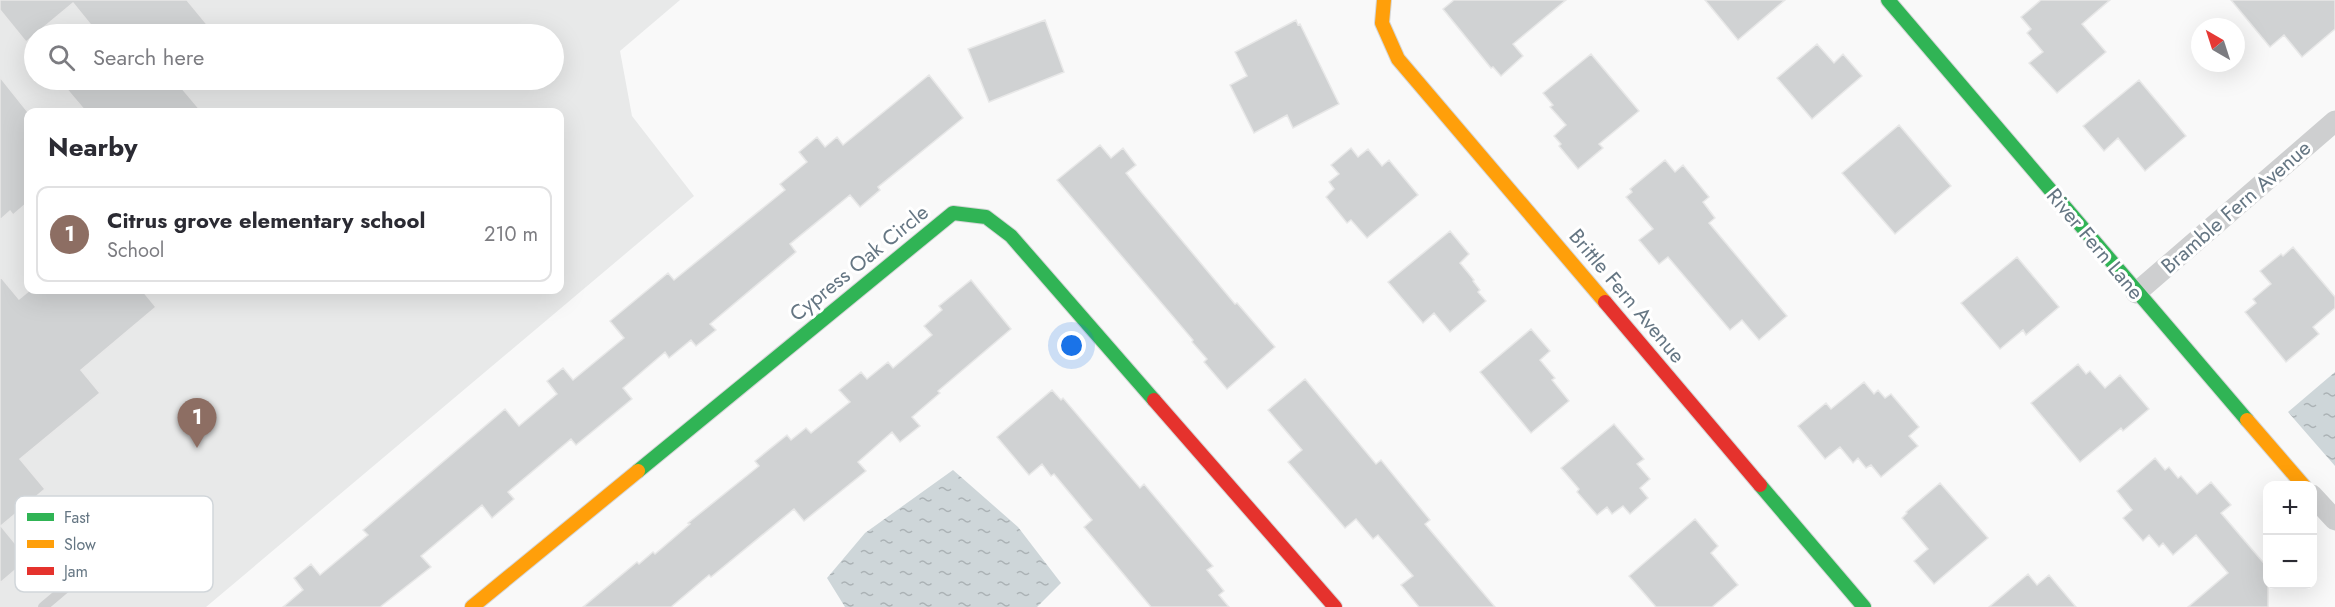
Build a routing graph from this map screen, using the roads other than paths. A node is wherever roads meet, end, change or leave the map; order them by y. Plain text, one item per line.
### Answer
1 (1384, 0) edge
2 (1888, 0) edge
3 (2335, 121) edge
4 (2136, 293) junction
5 (2300, 481) edge
6 (2317, 500) edge
7 (2335, 520) edge
8 (61, 592) edge
9 (1330, 605) edge
10 (43, 607) edge
11 (471, 607) edge
12 (1864, 607) edge

1 - 12 street, Brittle Fern Avenue
2 - 4 street, River Fern Lane
3 - 4 street, Bramble Fern Avenue
4 - 5 street, River Fern Lane
6 - 7 street
8 - 10 lane
9 - 11 street, Cypress Oak Circle

